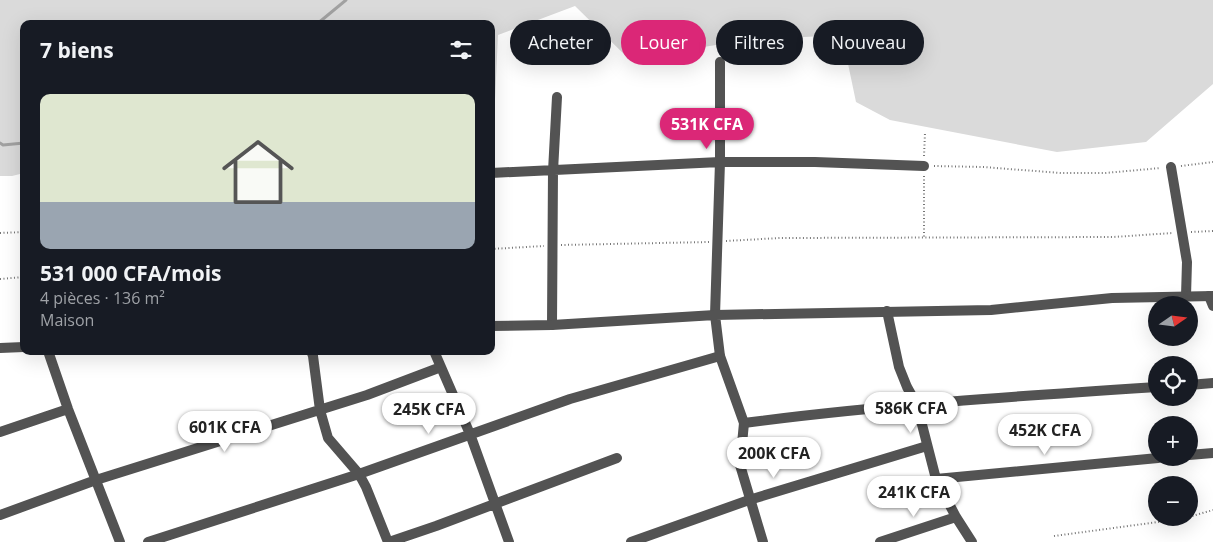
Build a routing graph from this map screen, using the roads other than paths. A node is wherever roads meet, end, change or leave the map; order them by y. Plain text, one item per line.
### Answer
1 (720, 65) edge
2 (557, 97) dead end
3 (720, 162) junction
4 (924, 166) road end
5 (1171, 167) road end
6 (553, 171) junction
7 (495, 173) edge
8 (1186, 296) edge
9 (1148, 297) edge
10 (1198, 298) edge
11 (1212, 300) edge
12 (887, 311) junction
13 (715, 315) junction
14 (552, 324) junction
15 (495, 326) edge
16 (20, 347) edge
17 (0, 348) edge
18 (49, 355) edge
19 (313, 355) edge
20 (436, 355) edge
21 (720, 356) junction
22 (441, 367) junction
23 (1213, 383) edge
24 (1198, 384) edge
25 (1148, 388) edge
26 (917, 405) junction
27 (68, 409) junction
28 (320, 410) junction
29 (744, 424) junction
30 (0, 432) edge
31 (470, 434) junction
32 (927, 446) junction
33 (1213, 453) edge
34 (1198, 454) edge
35 (617, 458) dead end
36 (1148, 459) edge
37 (359, 474) junction
38 (936, 478) junction
39 (96, 480) junction
40 (750, 500) junction
41 (494, 503) junction
42 (0, 515) edge
43 (956, 517) junction
44 (120, 542) edge
45 (148, 542) edge
46 (388, 542) edge
47 (509, 542) edge
48 (631, 542) edge
49 (763, 542) edge
50 (880, 542) edge
51 (972, 542) edge

1 - 3 street
2 - 6 street
3 - 4 street
3 - 6 street
3 - 13 street
5 - 8 street
6 - 7 street
6 - 14 street
9 - 12 street
10 - 11 street
12 - 13 street
12 - 26 street
13 - 14 street
13 - 21 street
14 - 15 street
16 - 17 street
18 - 27 street
19 - 28 street
20 - 22 street
21 - 29 street
21 - 31 street
22 - 28 street
22 - 31 street
23 - 24 street
25 - 26 street
26 - 29 street
26 - 32 street
27 - 30 street
27 - 39 street
28 - 37 street
28 - 39 street
29 - 40 street
31 - 37 street
31 - 41 street
32 - 38 street
32 - 40 street
33 - 34 street
35 - 41 street
36 - 38 street
37 - 45 street
37 - 46 street
38 - 43 street
39 - 42 street
39 - 44 street
40 - 48 street
40 - 49 street
41 - 46 street
41 - 47 street
43 - 50 street
43 - 51 street

